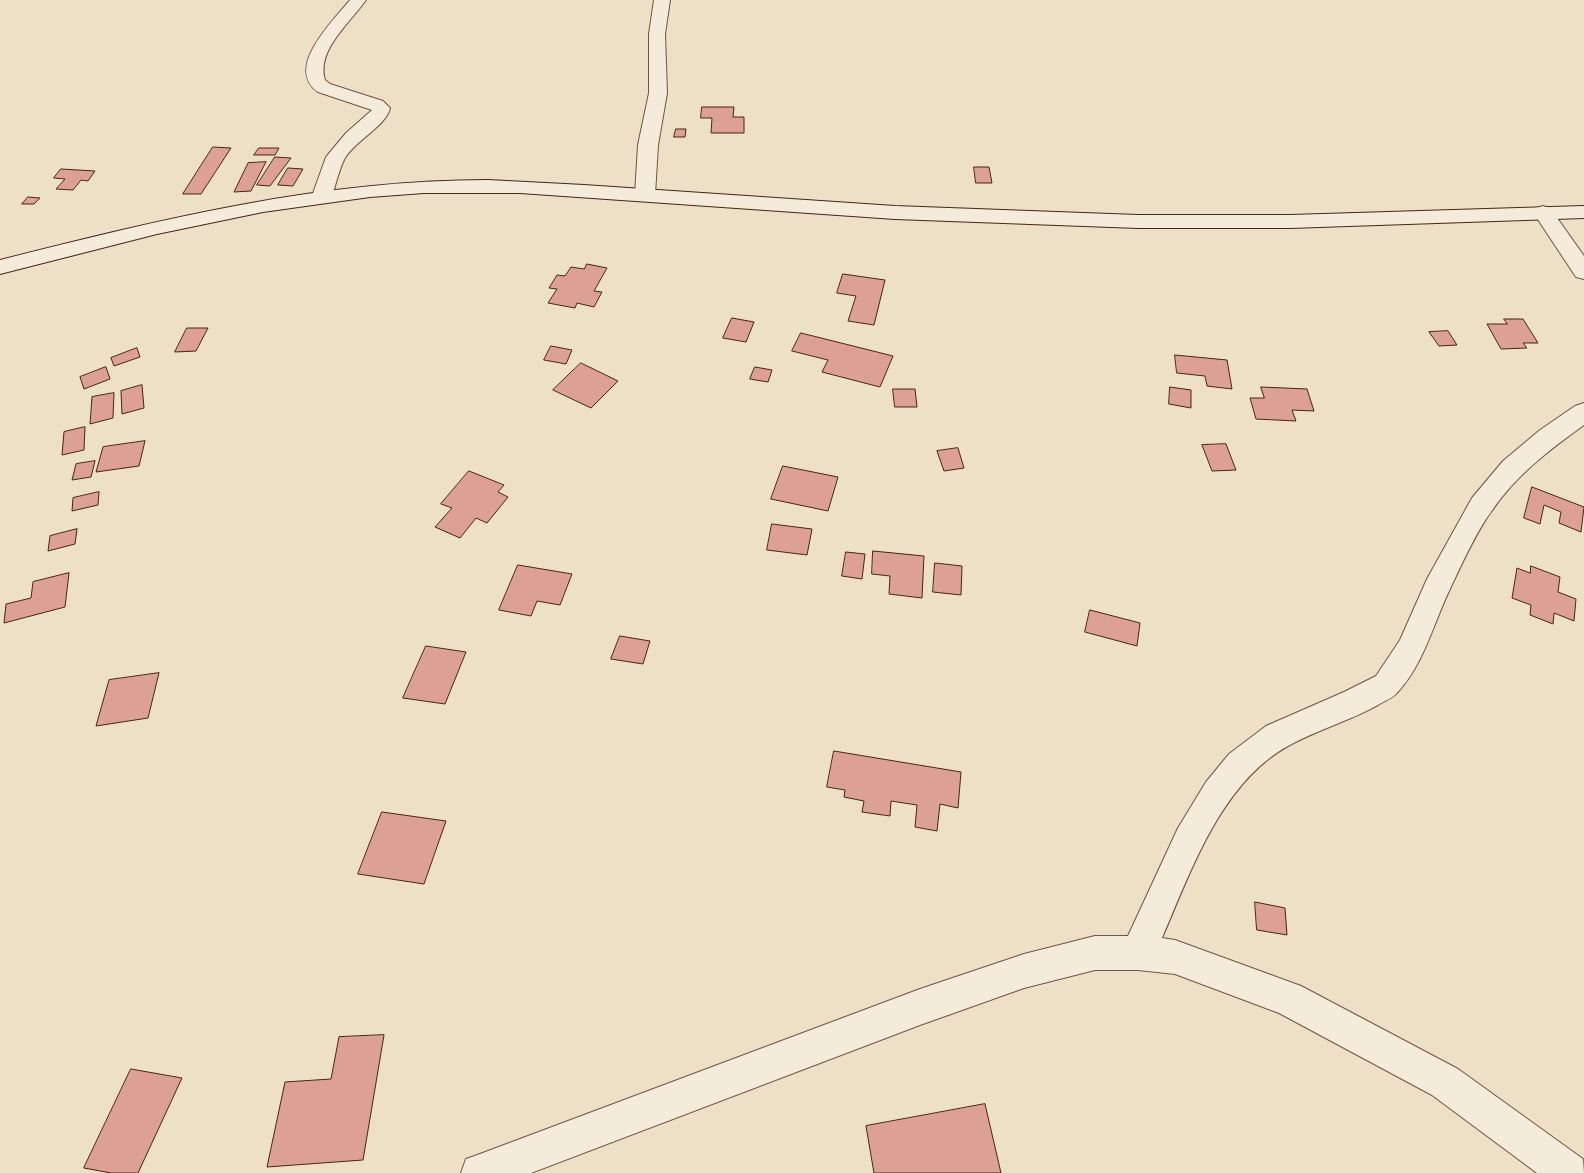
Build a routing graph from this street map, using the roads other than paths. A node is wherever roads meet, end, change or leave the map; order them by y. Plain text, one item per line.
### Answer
1 (358, 0) edge
2 (662, 0) edge
3 (322, 196) junction
4 (644, 196) junction
5 (1543, 212) junction
6 (1584, 212) edge
7 (0, 267) edge
8 (1584, 272) edge
9 (1584, 412) edge
10 (1138, 953) junction
11 (480, 1173) edge
12 (1569, 1173) edge

1 - 3 street
2 - 4 street
3 - 4 street
3 - 7 street
4 - 5 street
5 - 6 street
5 - 8 street
9 - 10 street
10 - 11 street
10 - 12 street

